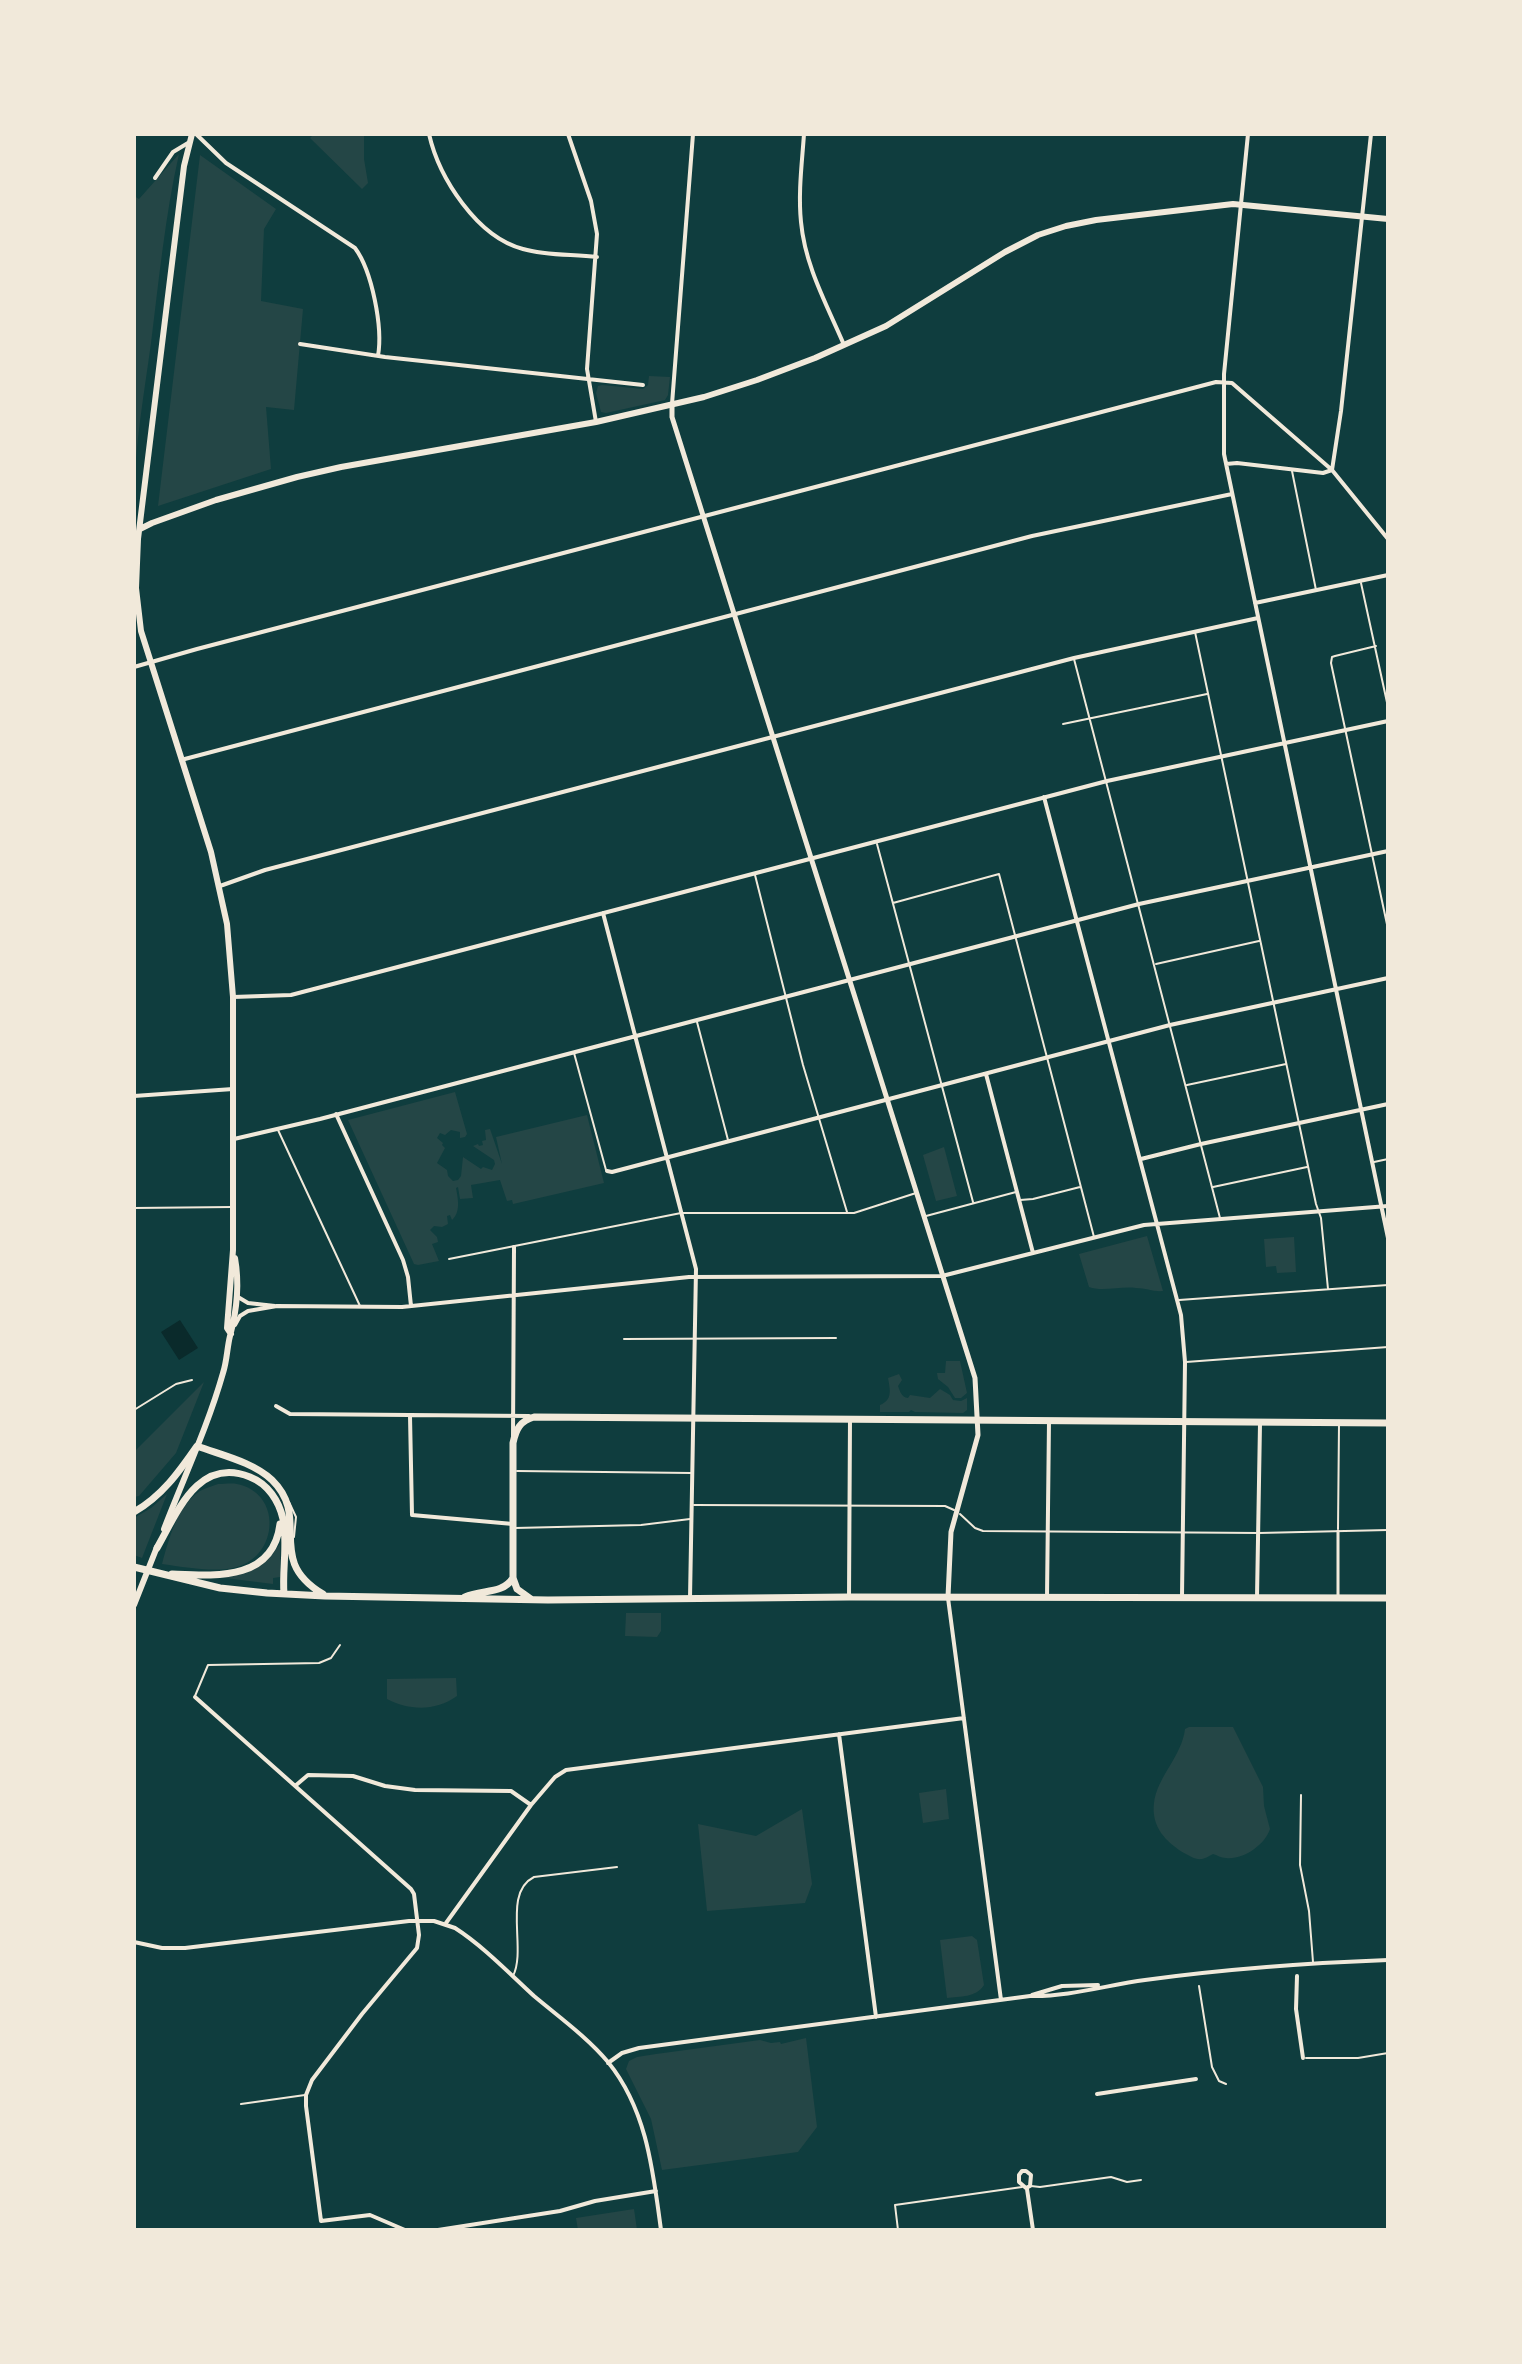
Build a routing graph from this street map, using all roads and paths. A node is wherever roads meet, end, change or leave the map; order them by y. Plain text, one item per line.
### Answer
1 (194, 134) edge
2 (429, 134) edge
3 (568, 134) edge
4 (693, 134) edge
5 (804, 134) edge
6 (1248, 134) edge
7 (1371, 134) edge
8 (190, 143) junction
9 (155, 178) dead end
10 (1240, 204) junction
11 (1361, 217) junction
12 (1388, 219) edge
13 (597, 257) junction
14 (300, 344) dead end
15 (844, 345) junction
16 (378, 356) junction
17 (587, 378) junction
18 (1224, 382) junction
19 (643, 385) dead end
20 (672, 404) junction
21 (596, 422) junction
22 (1226, 464) junction
23 (1292, 470) junction
24 (1332, 470) junction
25 (1232, 494) junction
26 (704, 516) junction
27 (137, 531) edge
28 (1388, 539) edge
29 (1388, 575) edge
30 (1361, 581) junction
31 (135, 586) edge
32 (1316, 590) junction
33 (1255, 603) junction
34 (735, 615) junction
35 (1258, 618) junction
36 (1194, 631) junction
37 (1376, 646) junction
38 (1074, 658) junction
39 (149, 662) junction
40 (134, 667) edge
41 (1208, 694) junction
42 (1388, 707) edge
43 (1091, 718) junction
44 (1388, 721) edge
45 (1063, 724) dead end
46 (1346, 730) junction
47 (773, 737) junction
48 (1283, 743) junction
49 (1222, 756) junction
50 (181, 760) junction
51 (1107, 781) junction
52 (1044, 797) junction
53 (876, 841) junction
54 (1388, 851) edge
55 (1372, 854) junction
56 (811, 858) junction
57 (1310, 867) junction
58 (754, 873) junction
59 (1248, 880) junction
60 (220, 886) junction
61 (893, 903) junction
62 (1139, 904) junction
63 (603, 913) junction
64 (1077, 920) junction
65 (1388, 929) edge
66 (1016, 936) junction
67 (1260, 940) junction
68 (909, 964) junction
69 (1154, 964) junction
70 (1388, 978) edge
71 (849, 980) junction
72 (1337, 989) junction
73 (786, 996) junction
74 (233, 997) junction
75 (1274, 1003) junction
76 (696, 1020) junction
77 (1170, 1025) junction
78 (635, 1036) junction
79 (1109, 1041) junction
80 (574, 1052) junction
81 (1047, 1057) junction
82 (1287, 1063) junction
83 (985, 1073) junction
84 (941, 1085) junction
85 (1186, 1085) junction
86 (233, 1089) junction
87 (134, 1096) edge
88 (887, 1099) junction
89 (1388, 1104) edge
90 (1362, 1109) junction
91 (336, 1114) junction
92 (818, 1117) junction
93 (1299, 1122) junction
94 (278, 1129) junction
95 (233, 1139) junction
96 (728, 1141) junction
97 (1201, 1144) junction
98 (667, 1157) junction
99 (1140, 1159) junction
100 (1388, 1159) edge
101 (1373, 1162) junction
102 (1308, 1166) junction
103 (607, 1171) joint
104 (1081, 1187) junction
105 (1213, 1187) junction
106 (1017, 1192) junction
107 (916, 1193) junction
108 (1019, 1200) junction
109 (973, 1202) junction
110 (1381, 1206) junction
111 (1388, 1206) edge
112 (233, 1207) junction
113 (134, 1208) edge
114 (1319, 1211) junction
115 (681, 1213) junction
116 (847, 1213) junction
117 (923, 1216) junction
118 (1220, 1219) junction
119 (1156, 1224) junction
120 (1094, 1238) junction
121 (1388, 1238) edge
122 (514, 1247) junction
123 (233, 1250) junction
124 (1033, 1253) junction
125 (449, 1259) dead end
126 (696, 1276) junction
127 (942, 1276) junction
128 (1388, 1285) edge
129 (1328, 1289) junction
130 (514, 1296) junction
131 (237, 1297) junction
132 (1178, 1300) junction
133 (277, 1306) junction
134 (411, 1306) junction
135 (361, 1307) junction
136 (235, 1325) junction
137 (231, 1334) junction
138 (696, 1338) junction
139 (836, 1338) dead end
140 (624, 1339) dead end
141 (1388, 1347) edge
142 (1185, 1362) junction
143 (192, 1380) dead end
144 (276, 1406) dead end
145 (134, 1410) edge
146 (512, 1415) junction
147 (410, 1416) junction
148 (539, 1416) junction
149 (694, 1417) junction
150 (850, 1418) junction
151 (979, 1420) junction
152 (1049, 1421) junction
153 (1184, 1422) junction
154 (1260, 1422) junction
155 (1339, 1423) junction
156 (1388, 1423) edge
157 (513, 1443) junction
158 (197, 1446) junction
159 (513, 1471) junction
160 (692, 1473) junction
161 (691, 1505) junction
162 (850, 1506) junction
163 (280, 1510) junction
164 (956, 1511) junction
165 (134, 1512) edge
166 (690, 1519) junction
167 (513, 1526) junction
168 (1388, 1530) edge
169 (1338, 1531) junction
170 (1183, 1532) junction
171 (1048, 1533) junction
172 (1259, 1533) junction
173 (156, 1552) junction
174 (134, 1567) edge
175 (158, 1574) junction
176 (513, 1578) junction
177 (284, 1594) junction
178 (325, 1596) junction
179 (849, 1597) junction
180 (948, 1597) junction
181 (1047, 1597) junction
182 (1181, 1597) junction
183 (1257, 1597) junction
184 (463, 1598) junction
185 (690, 1598) junction
186 (1338, 1598) junction
187 (1388, 1598) edge
188 (532, 1600) junction
189 (134, 1605) edge
190 (340, 1645) dead end
191 (195, 1697) joint
192 (964, 1718) junction
193 (839, 1734) junction
194 (295, 1786) junction
195 (1301, 1795) dead end
196 (531, 1805) junction
197 (617, 1867) dead end
198 (417, 1920) junction
199 (445, 1924) junction
200 (134, 1942) edge
201 (1388, 1960) edge
202 (1313, 1963) junction
203 (1297, 1976) dead end
204 (513, 1977) junction
205 (1199, 1986) dead end
206 (1001, 2000) junction
207 (876, 2017) junction
208 (1388, 2053) edge
209 (1303, 2058) joint
210 (608, 2063) junction
211 (1196, 2079) dead end
212 (1226, 2084) dead end
213 (1097, 2094) dead end
214 (306, 2095) junction
215 (241, 2104) dead end
216 (1141, 2180) dead end
217 (1026, 2187) junction
218 (656, 2191) junction
219 (405, 2230) edge
220 (438, 2230) edge
221 (661, 2230) edge
222 (898, 2230) edge
223 (1033, 2230) edge

1 - 8 main road
1 - 16 street
2 - 13 street
3 - 13 street
4 - 20 street
5 - 15 street
6 - 10 street
7 - 11 street
8 - 9 street
8 - 27 main road
10 - 11 main road
10 - 15 main road
10 - 18 street
11 - 12 main road
11 - 24 street
13 - 17 street
14 - 16 street
15 - 20 main road
16 - 17 street
17 - 19 street
17 - 21 street
18 - 22 street
18 - 24 street
18 - 26 street
20 - 21 main road
20 - 26 street
21 - 27 main road
22 - 23 street
22 - 25 street
23 - 24 street
23 - 32 lane
24 - 28 street
25 - 33 street
25 - 34 street
26 - 34 street
26 - 39 street
27 - 31 main road
29 - 30 street
30 - 32 street
30 - 37 lane
31 - 39 main road
32 - 33 street
33 - 35 street
34 - 47 street
34 - 50 street
35 - 36 street
35 - 48 street
36 - 38 street
36 - 41 lane
37 - 42 lane
37 - 46 lane
38 - 43 lane
38 - 47 street
39 - 40 street
39 - 50 main road
41 - 43 lane
41 - 49 lane
43 - 45 lane
43 - 51 lane
44 - 46 street
46 - 48 street
46 - 55 lane
47 - 56 street
47 - 60 street
48 - 49 street
48 - 57 street
49 - 51 street
49 - 59 lane
50 - 60 main road
51 - 52 street
51 - 62 lane
52 - 53 street
52 - 64 street
53 - 56 street
53 - 61 lane
54 - 55 street
55 - 57 street
55 - 65 lane
56 - 58 street
56 - 71 street
57 - 59 street
57 - 72 street
58 - 63 street
58 - 73 lane
59 - 62 street
59 - 67 lane
60 - 74 main road
61 - 66 lane
61 - 68 lane
62 - 64 street
62 - 69 lane
63 - 74 street
63 - 78 street
64 - 66 street
64 - 79 street
66 - 68 street
66 - 81 lane
67 - 69 lane
67 - 75 lane
68 - 71 street
68 - 84 lane
69 - 77 lane
70 - 72 street
71 - 73 street
71 - 88 street
72 - 75 street
72 - 90 street
73 - 76 street
73 - 92 lane
74 - 86 main road
75 - 77 street
75 - 82 lane
76 - 78 street
76 - 96 lane
77 - 79 street
77 - 85 lane
78 - 80 street
78 - 98 street
79 - 81 street
79 - 99 street
80 - 91 street
80 - 103 lane
81 - 83 street
81 - 104 lane
82 - 85 lane
82 - 93 lane
83 - 84 street
83 - 106 street
84 - 88 street
84 - 109 lane
85 - 97 lane
86 - 87 street
86 - 95 main road
88 - 92 street
88 - 107 street
89 - 90 street
90 - 93 street
90 - 101 street
91 - 94 street
91 - 134 street
92 - 96 street
92 - 116 lane
93 - 97 street
93 - 102 lane
94 - 95 street
94 - 135 lane
95 - 112 main road
96 - 98 street
97 - 99 street
97 - 105 lane
98 - 103 street
98 - 115 street
99 - 119 street
100 - 101 lane
101 - 110 street
102 - 105 lane
102 - 114 lane
104 - 108 lane
104 - 120 lane
105 - 118 lane
106 - 108 street
106 - 109 lane
107 - 116 lane
107 - 117 street
108 - 124 street
109 - 117 lane
110 - 111 street
110 - 114 street
110 - 121 street
112 - 113 lane
112 - 123 main road
114 - 118 street
114 - 129 lane
115 - 116 lane
115 - 122 lane
115 - 126 street
117 - 127 street
118 - 119 street
119 - 120 street
119 - 132 street
120 - 124 street
122 - 125 lane
122 - 130 street
123 - 131 main road
123 - 137 main road
124 - 127 street
126 - 127 street
126 - 130 street
126 - 138 street
127 - 151 street
128 - 129 lane
129 - 132 lane
130 - 134 street
130 - 146 street
131 - 133 street
131 - 136 main road
132 - 142 street
133 - 135 street
133 - 136 street
134 - 135 street
136 - 137 main road
137 - 158 main road
138 - 139 lane
138 - 140 lane
138 - 149 street
141 - 142 lane
142 - 153 street
143 - 145 lane
144 - 147 street
146 - 147 street
146 - 148 street
146 - 157 street
147 - 167 street
148 - 149 main road
148 - 157 main road
149 - 150 main road
149 - 160 street
150 - 151 main road
150 - 162 street
151 - 152 main road
151 - 164 street
152 - 153 main road
152 - 171 street
153 - 154 main road
153 - 170 street
154 - 155 main road
154 - 172 street
155 - 156 main road
155 - 169 lane
157 - 159 main road
158 - 165 main road
158 - 173 main road
158 - 178 main road
159 - 160 lane
159 - 167 main road
160 - 161 street
161 - 162 lane
161 - 166 street
162 - 164 lane
162 - 179 street
163 - 173 main road
163 - 175 main road
163 - 177 main road
164 - 171 lane
164 - 180 street
166 - 167 lane
166 - 185 street
167 - 176 main road
168 - 169 lane
169 - 172 lane
169 - 186 street
170 - 171 lane
170 - 172 lane
170 - 182 street
171 - 181 street
172 - 183 street
173 - 189 main road
174 - 175 main road
175 - 177 main road
176 - 184 main road
176 - 188 main road
177 - 178 main road
178 - 184 main road
179 - 180 main road
179 - 185 main road
180 - 181 main road
180 - 192 street
181 - 182 main road
182 - 183 main road
183 - 186 main road
184 - 188 main road
185 - 188 main road
186 - 187 main road
190 - 191 lane
191 - 194 street
192 - 193 street
192 - 206 street
193 - 196 street
193 - 207 street
194 - 196 street
194 - 198 street
195 - 202 lane
196 - 199 street
197 - 204 lane
198 - 199 street
198 - 200 street
198 - 214 street
199 - 204 street
201 - 202 street
202 - 206 street
203 - 209 street
204 - 210 street
205 - 212 lane
206 - 207 street
207 - 210 street
208 - 209 lane
210 - 218 street
211 - 213 street
214 - 215 lane
214 - 219 street
216 - 217 lane
217 - 222 lane
217 - 223 street
218 - 220 street
218 - 221 street

